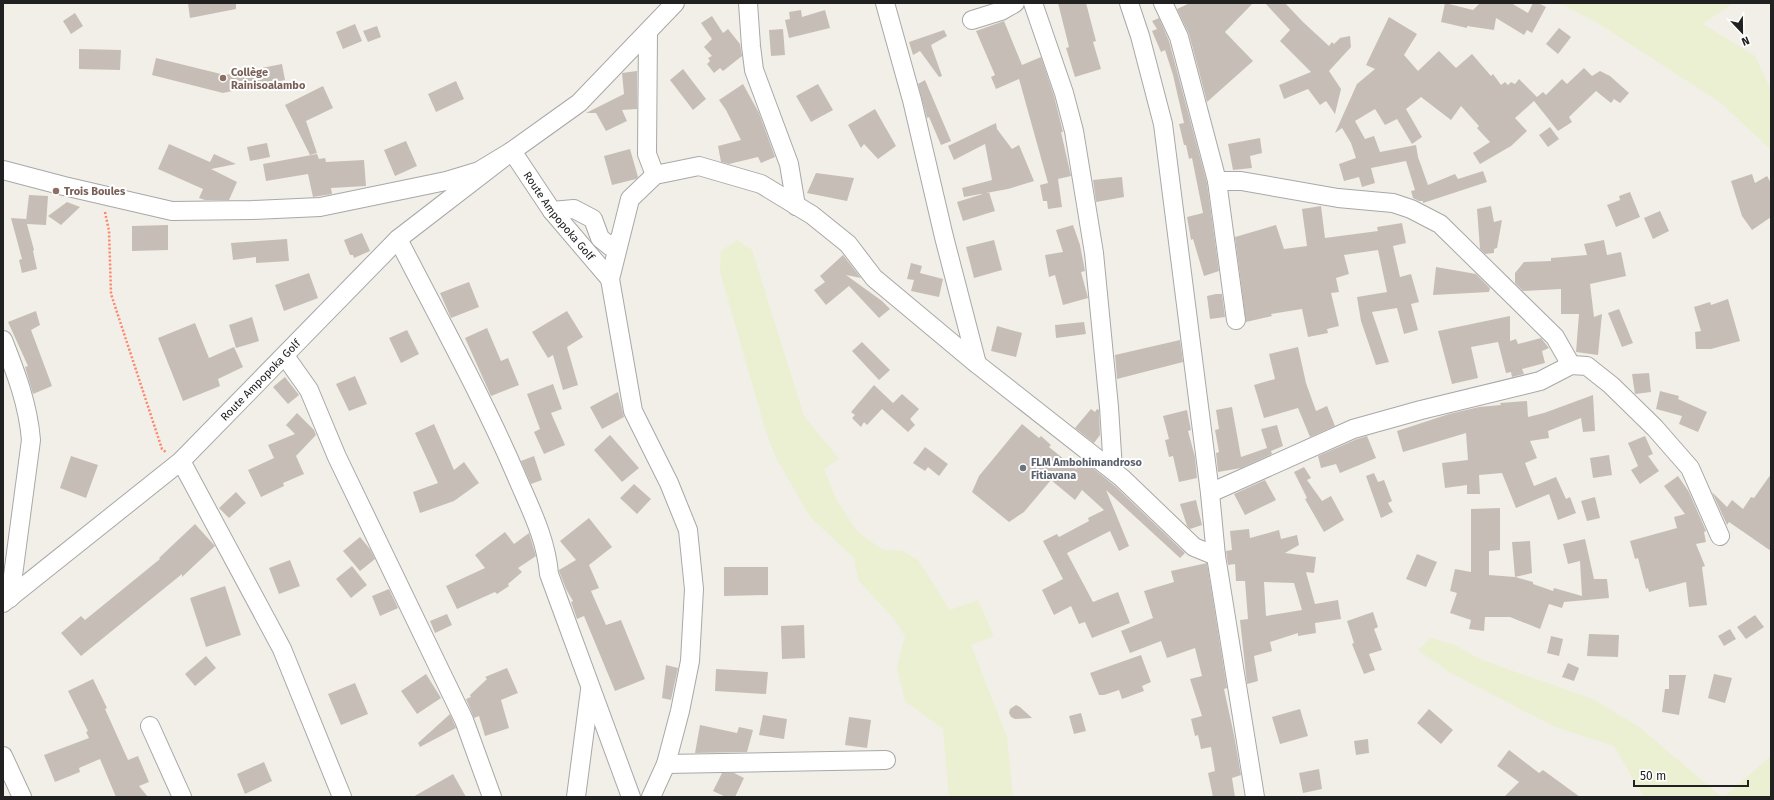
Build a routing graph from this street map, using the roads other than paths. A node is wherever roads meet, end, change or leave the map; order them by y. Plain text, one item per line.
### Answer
1 (675, 3) edge
2 (748, 3) edge
3 (885, 3) edge
4 (1015, 3) edge
5 (1032, 3) edge
6 (1129, 3) edge
7 (1163, 3) edge
8 (972, 20) dead end
9 (648, 32) junction
10 (512, 151) junction
11 (3, 170) edge
12 (655, 175) junction
13 (1217, 181) junction
14 (796, 206) junction
15 (552, 211) junction
16 (398, 239) junction
17 (619, 240) junction
18 (610, 279) junction
19 (1236, 320) dead end
20 (3, 340) edge
21 (285, 356) junction
22 (977, 364) junction
23 (1571, 365) junction
24 (182, 461) junction
25 (1113, 470) junction
26 (1210, 493) junction
27 (1720, 536) dead end
28 (1216, 556) junction
29 (6, 601) edge
30 (590, 688) junction
31 (150, 726) dead end
32 (3, 756) edge
33 (886, 760) dead end
34 (666, 764) junction
35 (22, 797) edge
36 (182, 797) edge
37 (342, 797) edge
38 (492, 797) edge
39 (576, 797) edge
40 (631, 797) edge
41 (650, 797) edge
42 (1255, 797) edge

1 - 9 street
2 - 14 street
3 - 22 street
4 - 8 street
5 - 25 street
6 - 26 street
7 - 13 street
9 - 10 street
9 - 12 street
10 - 11 street
10 - 15 street, Route Ampopoka Golf
10 - 16 street, Route Ampopoka Golf
12 - 14 street
12 - 17 street
13 - 19 street
13 - 23 street
14 - 22 street
15 - 17 street
15 - 18 street, Route Ampopoka Golf
16 - 21 street, Route Ampopoka Golf
16 - 30 street
17 - 18 street
18 - 34 street
20 - 29 street
21 - 24 street, Route Ampopoka Golf
21 - 38 street
22 - 25 street
23 - 26 street
23 - 27 street
24 - 29 street, Route Ampopoka Golf
24 - 37 street
25 - 28 street
26 - 28 street
28 - 42 street
30 - 39 street
30 - 40 street
31 - 36 street
32 - 35 street
33 - 34 street
34 - 41 street

